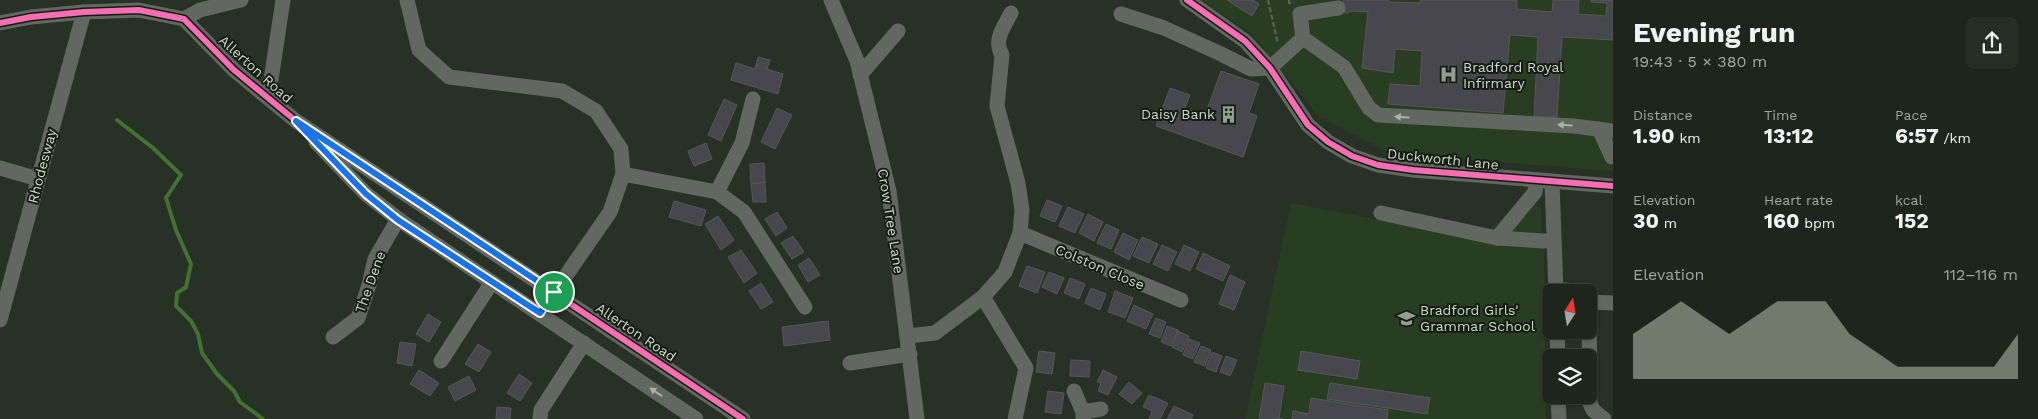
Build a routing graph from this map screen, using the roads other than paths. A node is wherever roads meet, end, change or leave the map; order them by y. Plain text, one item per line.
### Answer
1 (242, 0) edge
2 (283, 0) edge
3 (407, 0) edge
4 (831, 0) edge
5 (1187, 0) edge
6 (1338, 8) dead end
7 (84, 12) junction
8 (1011, 13) dead end
9 (1120, 14) dead end
10 (184, 19) junction
11 (0, 23) edge
12 (898, 31) dead end
13 (1303, 38) junction
14 (1270, 68) junction
15 (860, 75) junction
16 (262, 92) junction
17 (753, 98) dead end
18 (296, 121) junction
19 (1606, 130) edge
20 (1613, 159) edge
21 (0, 168) edge
22 (623, 174) junction
23 (38, 179) junction
24 (1544, 181) junction
25 (1613, 186) edge
26 (717, 192) junction
27 (1381, 213) dead end
28 (398, 220) junction
29 (1020, 233) junction
30 (1497, 238) junction
31 (1544, 241) dead end
32 (492, 282) junction
33 (1555, 284) edge
34 (554, 292) junction
35 (983, 297) junction
36 (1181, 300) dead end
37 (1598, 302) edge
38 (1613, 303) edge
39 (805, 307) dead end
40 (540, 313) junction
41 (0, 320) edge
42 (908, 336) junction
43 (333, 337) dead end
44 (1589, 339) edge
45 (584, 344) junction
46 (910, 354) junction
47 (441, 361) dead end
48 (850, 362) dead end
49 (1074, 391) dead end
50 (1558, 404) edge
51 (1101, 409) dead end
52 (1083, 415) edge
53 (540, 419) edge
54 (696, 419) edge
55 (743, 419) edge
56 (917, 419) edge
57 (1015, 419) edge
58 (1559, 419) edge
59 (1604, 419) edge

1 - 10 street
2 - 16 street
3 - 22 street
4 - 15 street, Crow Tree Lane
5 - 14 street, Duckworth Lane
6 - 13 street
7 - 10 street
7 - 11 street
7 - 23 street, Rhodesway
8 - 29 street
9 - 14 street
10 - 16 street, Allerton Road
12 - 15 street
13 - 14 street
19 -> 13 street
14 - 24 street, Duckworth Lane
15 - 42 street, Crow Tree Lane
16 - 18 street, Allerton Road
17 - 26 street
18 - 28 street, Allerton Road
18 - 34 street, Allerton Road
19 - 20 street
21 - 23 street
22 - 26 street
22 - 34 street
23 - 41 street, Rhodesway
24 - 25 street, Duckworth Lane
24 - 30 street
24 - 33 street
26 - 39 street
27 - 30 street
28 - 32 street, Allerton Road
28 - 43 street, The Dene
29 - 35 street
29 - 36 street, Colston Close
30 - 31 street
32 - 40 street, Allerton Road
32 - 47 street
34 - 40 street
34 - 55 street, Allerton Road
35 - 42 street
35 - 57 street
37 - 38 street
40 - 45 street, Allerton Road
42 - 46 street, Crow Tree Lane
44 - 59 street
45 - 53 street
54 -> 45 street, Allerton Road
46 - 48 street
46 - 56 street, Crow Tree Lane
49 - 52 street
50 - 58 street
51 - 52 street

